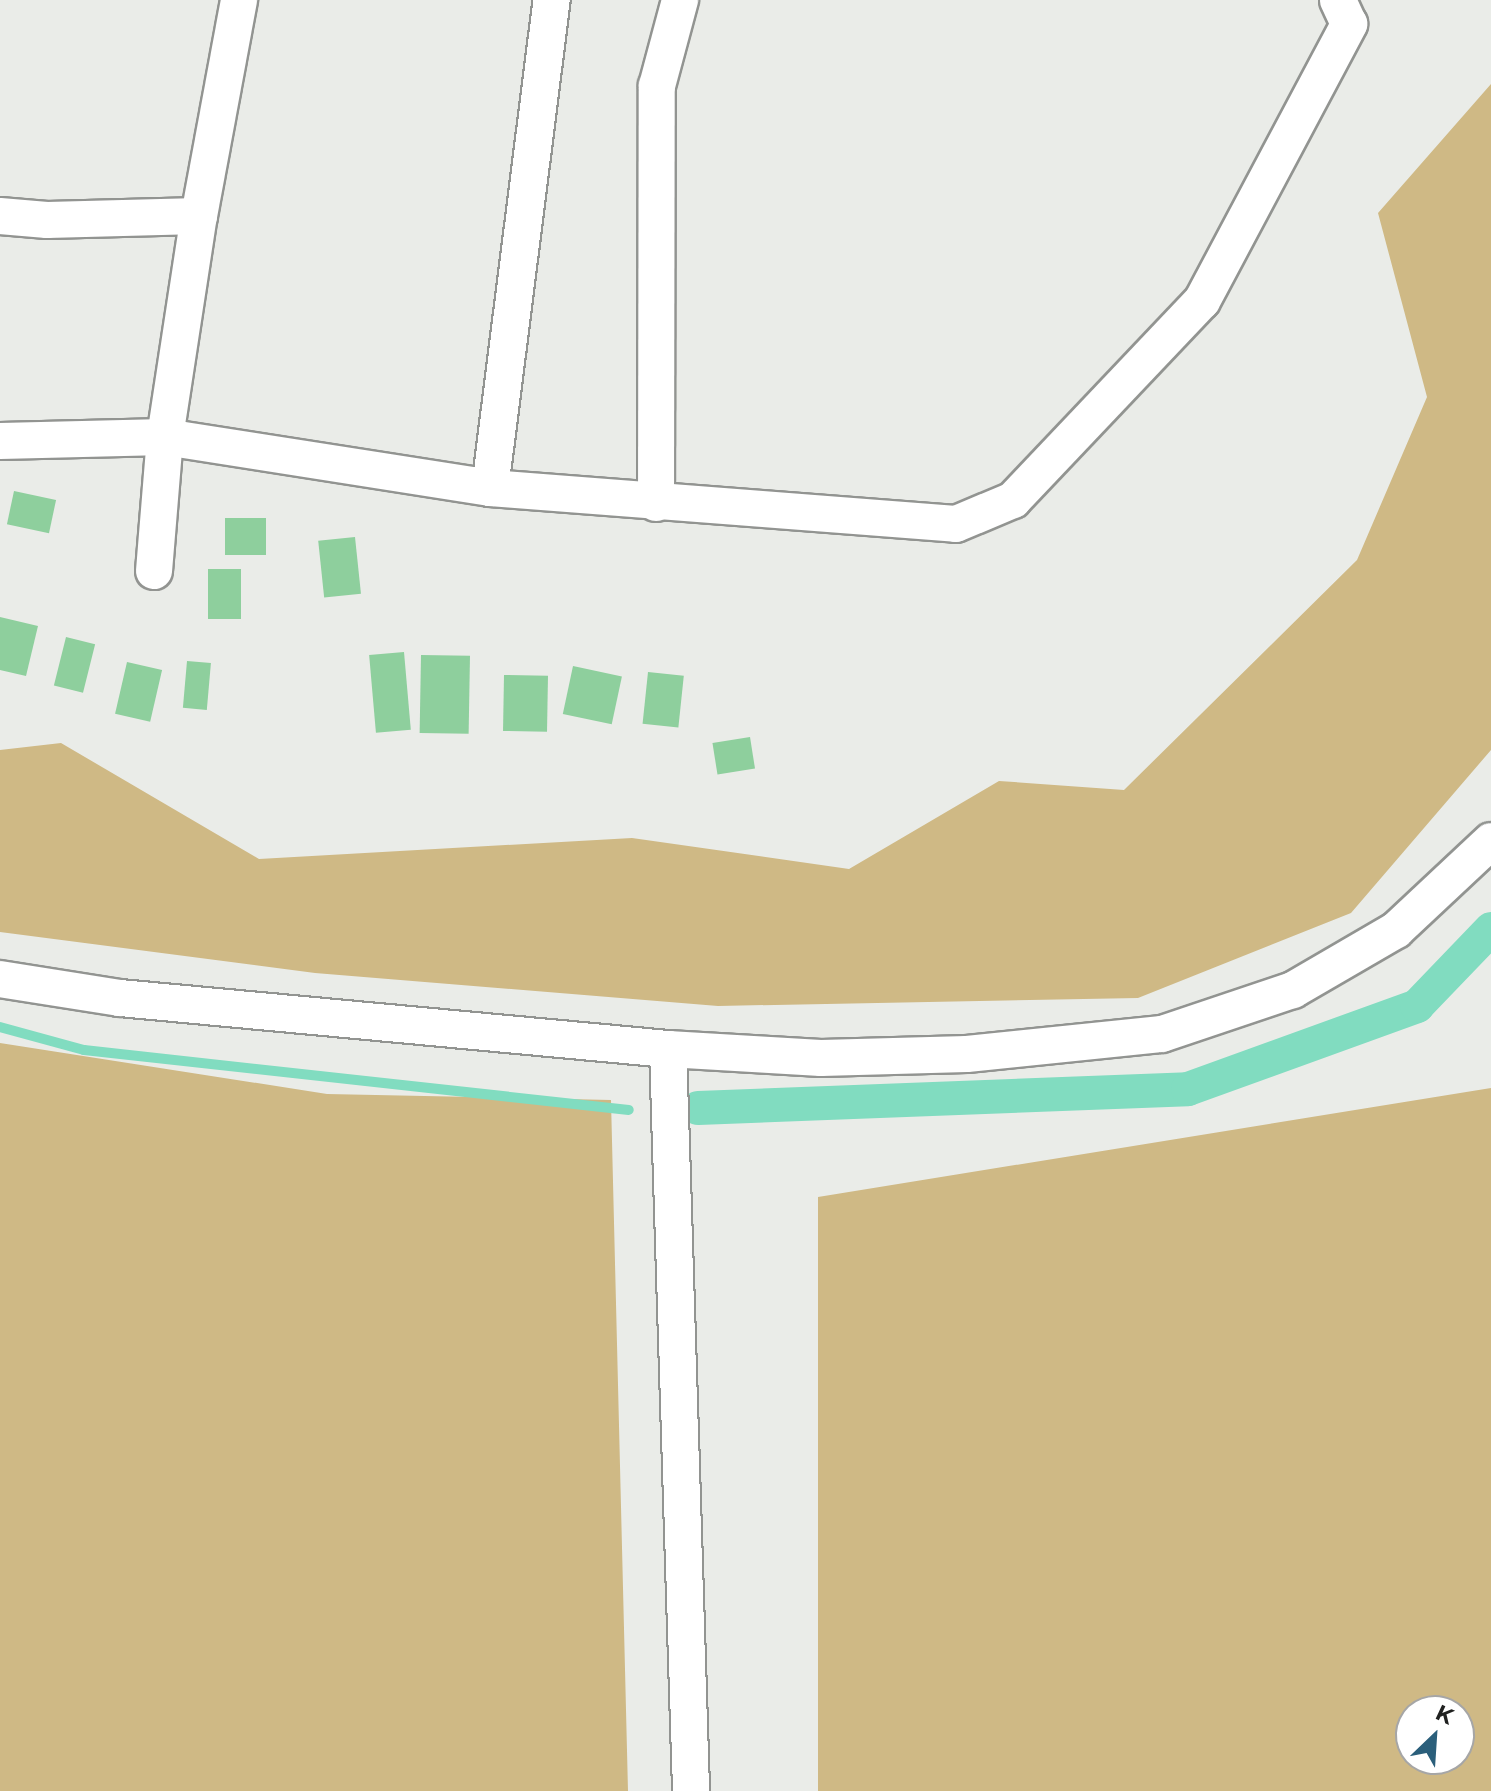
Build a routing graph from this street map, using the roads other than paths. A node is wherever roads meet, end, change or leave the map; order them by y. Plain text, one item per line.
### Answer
1 (239, 0) edge
2 (552, 0) edge
3 (680, 0) edge
4 (1338, 0) edge
5 (0, 216) edge
6 (199, 216) junction
7 (165, 437) junction
8 (0, 441) edge
9 (490, 488) junction
10 (656, 503) junction
11 (154, 571) dead end
12 (1491, 841) edge
13 (0, 979) edge
14 (668, 1049) junction
15 (691, 1791) edge

1 - 6 street
2 - 9 street
3 - 10 street
4 - 10 street
5 - 6 street
6 - 7 street
7 - 8 street
7 - 9 street
7 - 11 street
9 - 10 street
12 - 14 street
13 - 14 street
14 - 15 street

